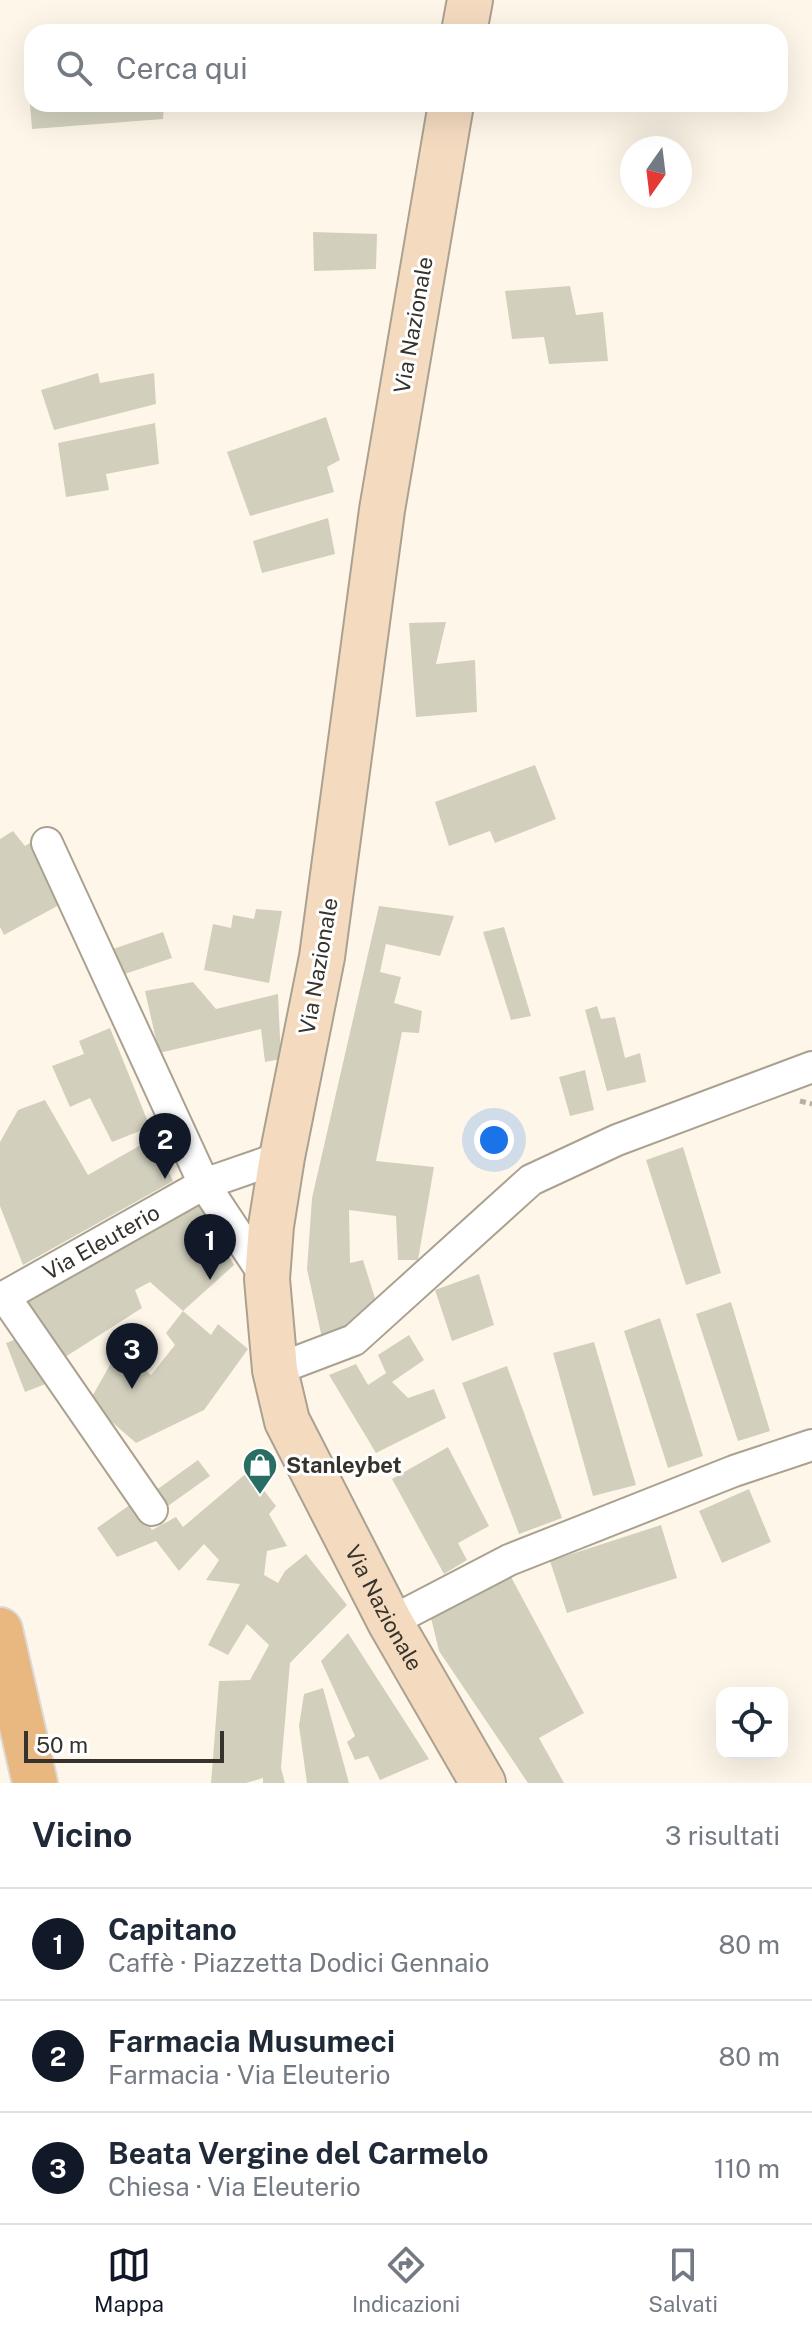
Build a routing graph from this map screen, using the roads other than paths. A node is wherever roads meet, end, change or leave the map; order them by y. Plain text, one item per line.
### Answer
1 (470, 0) edge
2 (466, 24) edge
3 (450, 112) edge
4 (47, 843) dead end
5 (812, 1067) edge
6 (282, 1157) junction
7 (204, 1184) junction
8 (267, 1279) junction
9 (3, 1298) edge
10 (275, 1370) junction
11 (812, 1445) edge
12 (152, 1510) dead end
13 (390, 1622) junction
14 (0, 1630) edge
15 (35, 1783) edge
16 (483, 1783) edge

1 - 2 main road
3 - 6 main road, Via Nazionale
4 - 7 street
5 - 10 street
6 - 7 street, Via Eleuterio
6 - 8 main road, Via Nazionale
7 - 8 street
7 - 9 street, Via Eleuterio
8 - 10 main road, Via Nazionale
9 - 12 street
10 - 13 main road, Via Nazionale
11 - 13 street
13 - 16 main road, Via Nazionale
14 - 15 main road

